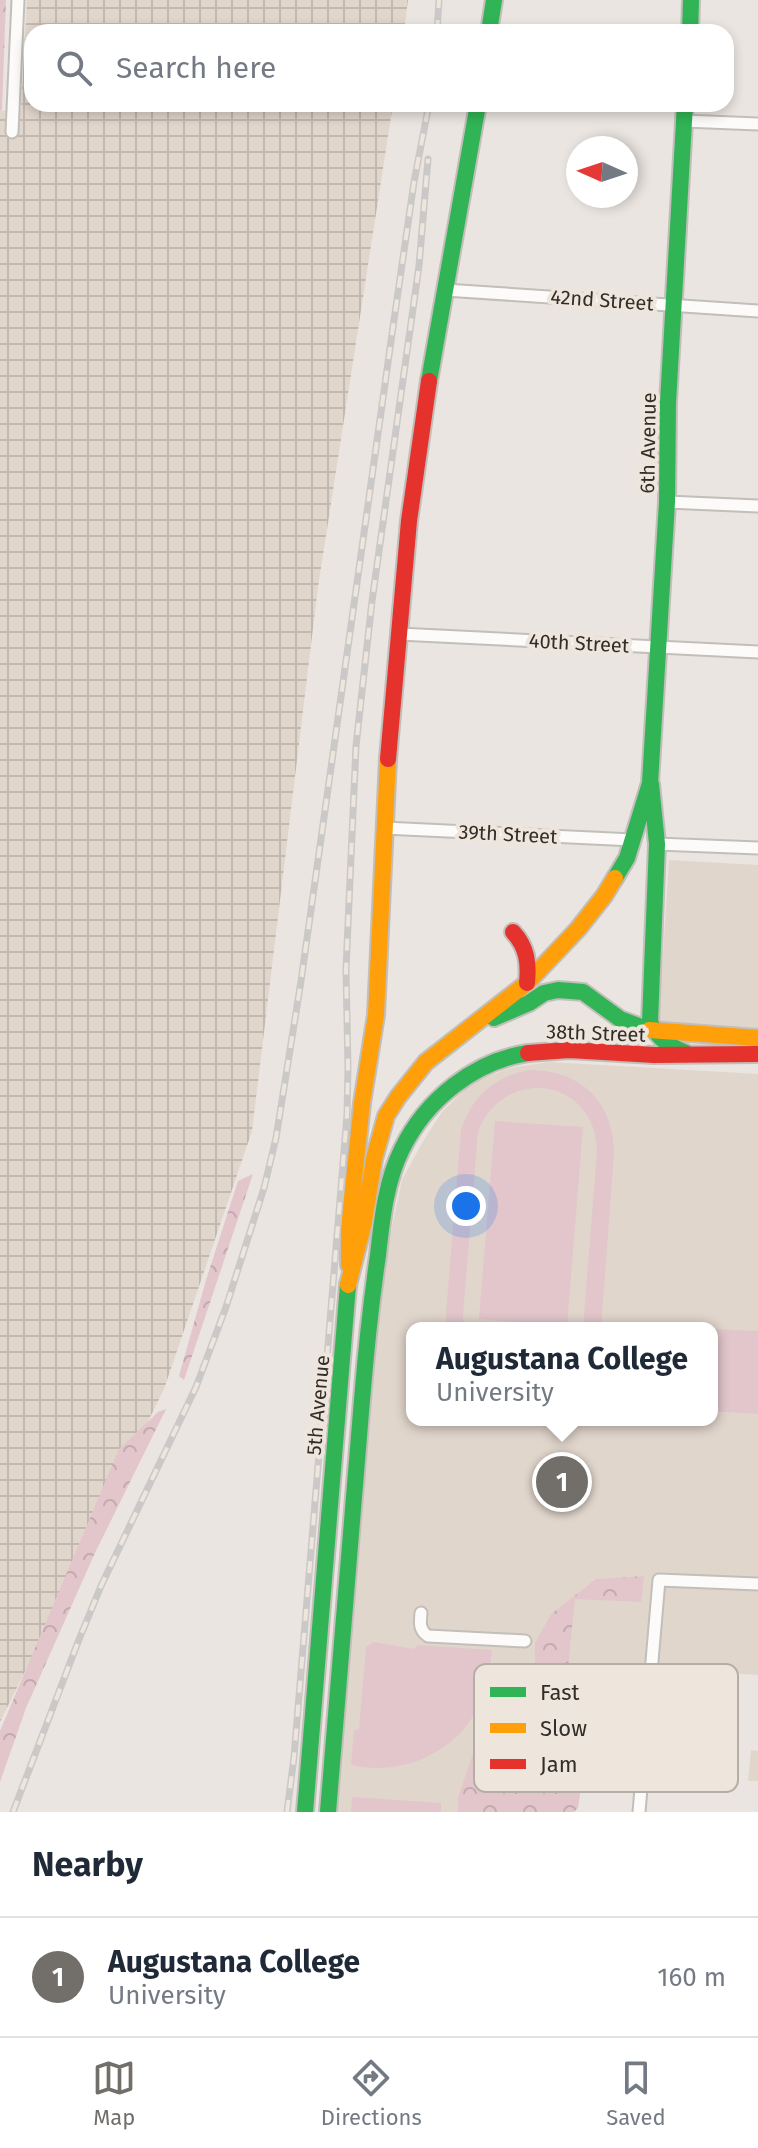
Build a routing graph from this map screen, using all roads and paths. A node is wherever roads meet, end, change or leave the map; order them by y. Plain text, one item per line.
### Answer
1 (18, 0) edge
2 (494, 0) edge
3 (691, 0) edge
4 (490, 24) edge
5 (690, 24) edge
6 (477, 112) edge
7 (685, 112) edge
8 (758, 124) edge
9 (12, 132) dead end
10 (445, 290) junction
11 (674, 305) junction
12 (758, 311) edge
13 (667, 502) junction
14 (758, 506) edge
15 (399, 634) junction
16 (659, 647) junction
17 (758, 652) edge
18 (650, 783) junction
19 (384, 828) junction
20 (633, 840) junction
21 (657, 844) junction
22 (758, 848) edge
23 (513, 932) dead end
24 (527, 983) junction
25 (651, 1031) junction
26 (459, 1034) junction
27 (758, 1038) edge
28 (687, 1054) junction
29 (758, 1054) edge
30 (348, 1286) junction
31 (758, 1584) edge
32 (421, 1613) dead end
33 (525, 1641) dead end
34 (652, 1664) edge
35 (641, 1792) edge
36 (305, 1812) edge
37 (328, 1812) edge
38 (639, 1812) edge

1 - 9 street
2 - 4 main road
3 - 5 main road
6 - 10 main road
7 - 8 street
7 - 11 main road, 6th Avenue
10 - 11 street, 42nd Street
10 - 15 main road
11 - 12 street, 42nd Street
11 - 13 main road, 6th Avenue
13 - 14 street
13 - 16 main road, 6th Avenue
15 - 16 street, 40th Street
15 - 19 main road
16 - 17 street, 40th Street
16 - 18 main road, 6th Avenue
18 - 20 main road, 6th Avenue
18 - 21 main road, 6th Avenue
19 - 20 street, 39th Street
19 - 30 main road
20 - 24 main road, 6th Avenue
21 - 22 street
21 - 25 main road, 6th Avenue
23 - 24 main road
24 - 26 main road, 6th Avenue
25 - 26 main road
25 - 27 main road, 38th Street
25 - 28 main road
26 - 30 main road, 5th Avenue
28 - 29 main road, 38th Street
28 - 37 main road, 38th Street
30 - 36 main road, 5th Avenue
31 - 34 street
32 - 33 street
35 - 38 street

